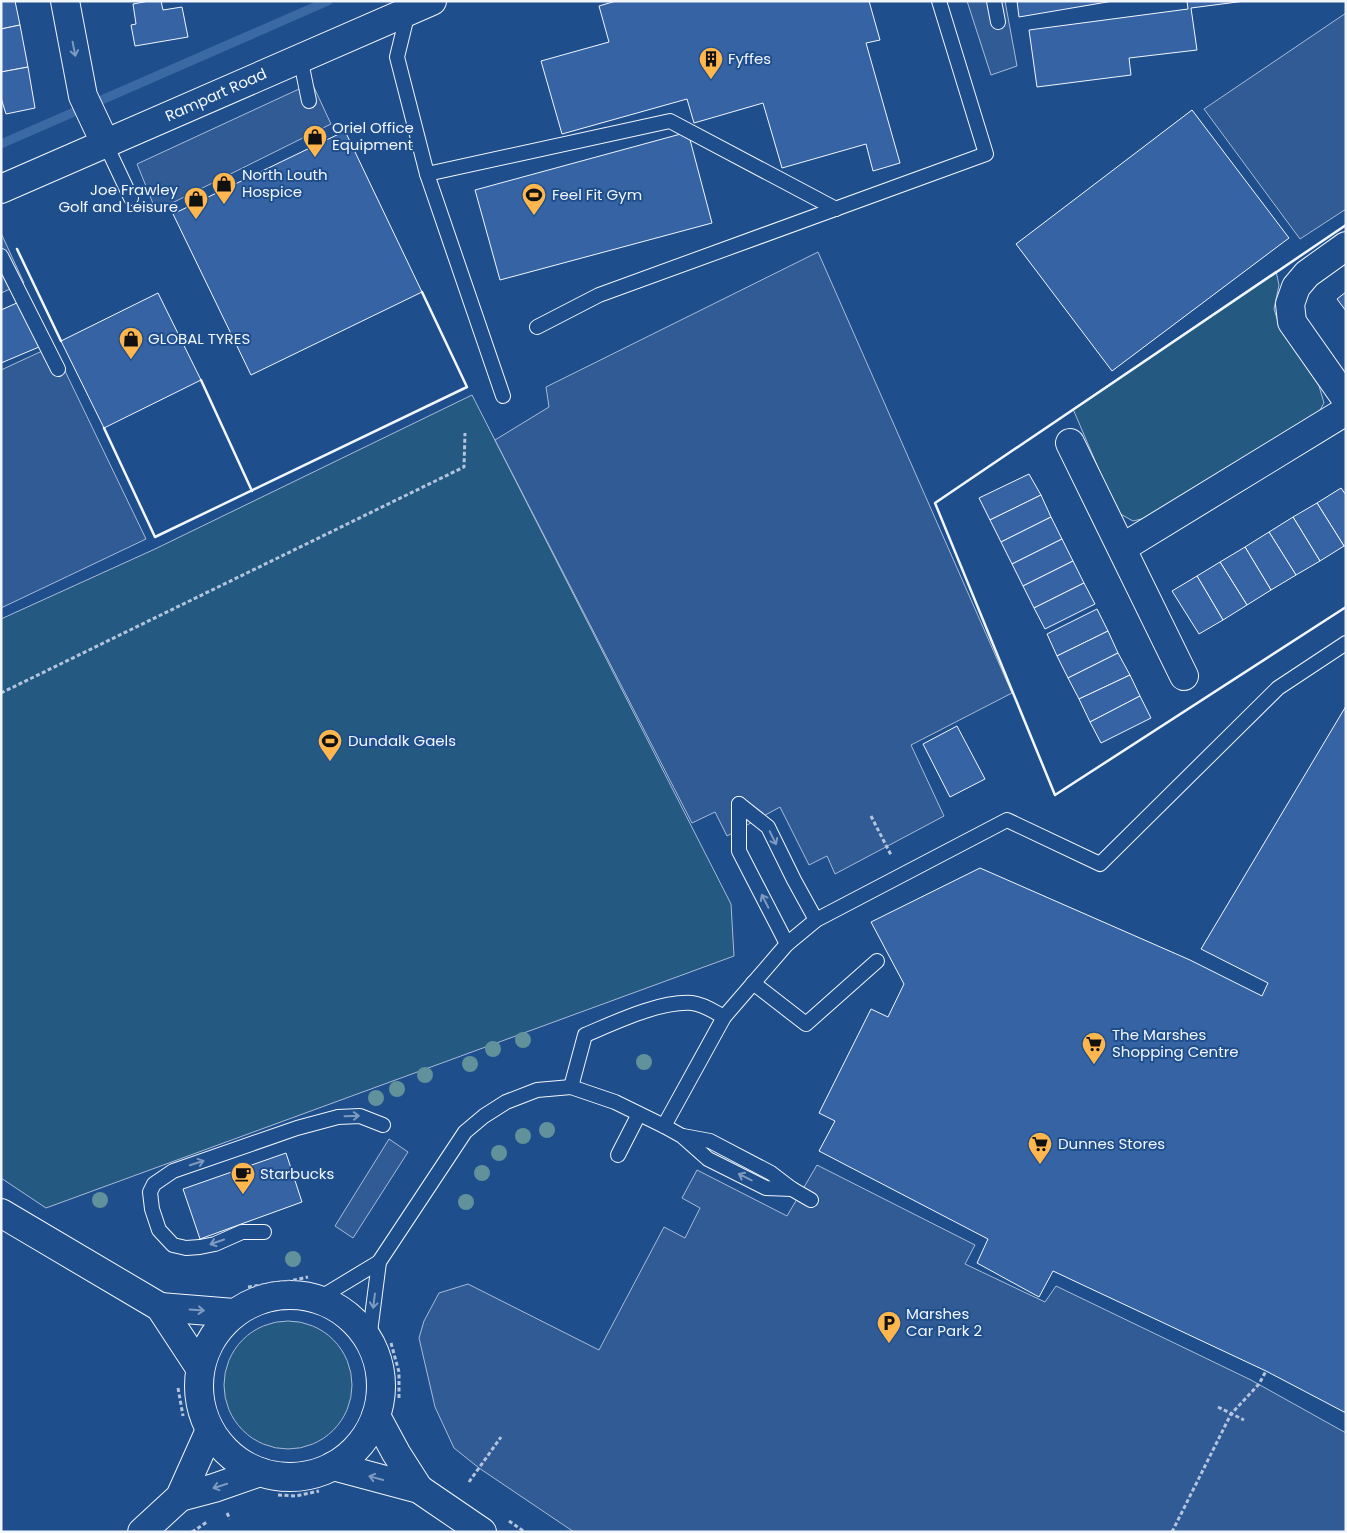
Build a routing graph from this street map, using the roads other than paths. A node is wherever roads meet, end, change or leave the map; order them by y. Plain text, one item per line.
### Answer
1 (65, 1) edge
2 (939, 1) edge
3 (994, 1) edge
4 (420, 6) edge
5 (998, 22) dead end
6 (300, 58) junction
7 (309, 101) dead end
8 (106, 144) junction
9 (427, 174) junction
10 (1, 189) edge
11 (131, 198) dead end
12 (836, 209) junction
13 (1346, 246) edge
14 (1, 256) edge
15 (537, 326) dead end
16 (58, 369) dead end
17 (503, 396) dead end
18 (1346, 399) edge
19 (1346, 411) edge
20 (1070, 443) dead end
21 (1122, 548) junction
22 (1346, 643) edge
23 (1184, 676) dead end
24 (816, 920) junction
25 (787, 944) junction
26 (877, 961) dead end
27 (753, 983) junction
28 (724, 1017) junction
29 (571, 1087) junction
30 (639, 1114) junction
31 (383, 1124) dead end
32 (664, 1126) junction
33 (618, 1155) dead end
34 (811, 1200) dead end
35 (1, 1213) edge
36 (264, 1232) dead end
37 (378, 1262) junction
38 (316, 1287) junction
39 (160, 1308) junction
40 (234, 1313) junction
41 (380, 1337) junction
42 (200, 1368) junction
43 (376, 1416) junction
44 (210, 1430) junction
45 (260, 1472) junction
46 (329, 1478) junction
47 (419, 1489) junction
48 (180, 1497) junction
49 (492, 1524) edge
50 (142, 1532) edge

1 -> 8 street
2 - 12 lane
3 - 5 lane
4 - 6 street, Rampart Road
4 - 9 lane
6 - 7 lane
6 - 8 street, Rampart Road
8 - 10 street, Rampart Road
8 - 11 lane
9 - 12 lane
9 - 17 lane
12 - 15 lane
13 - 18 street
14 - 16 lane
19 - 21 street
20 - 21 street
21 - 23 street
22 - 24 lane
24 - 25 lane
25 -> 24 lane
25 - 27 lane
26 - 27 lane
27 - 28 lane
28 - 29 lane
28 - 32 lane
29 - 30 lane
29 - 37 lane
30 - 32 lane
30 - 33 lane
36 -> 31 lane
32 - 34 lane
35 - 39 street
37 - 38 lane
37 -> 41 lane
38 - 40 street
38 - 41 street
39 -> 40 street
39 - 42 street
40 - 42 street
41 - 43 street
42 - 44 street
43 - 46 street
43 - 47 street
44 - 45 street
44 - 48 street
45 - 46 street
45 -> 48 street
47 -> 46 street
47 - 49 street
48 - 50 street

